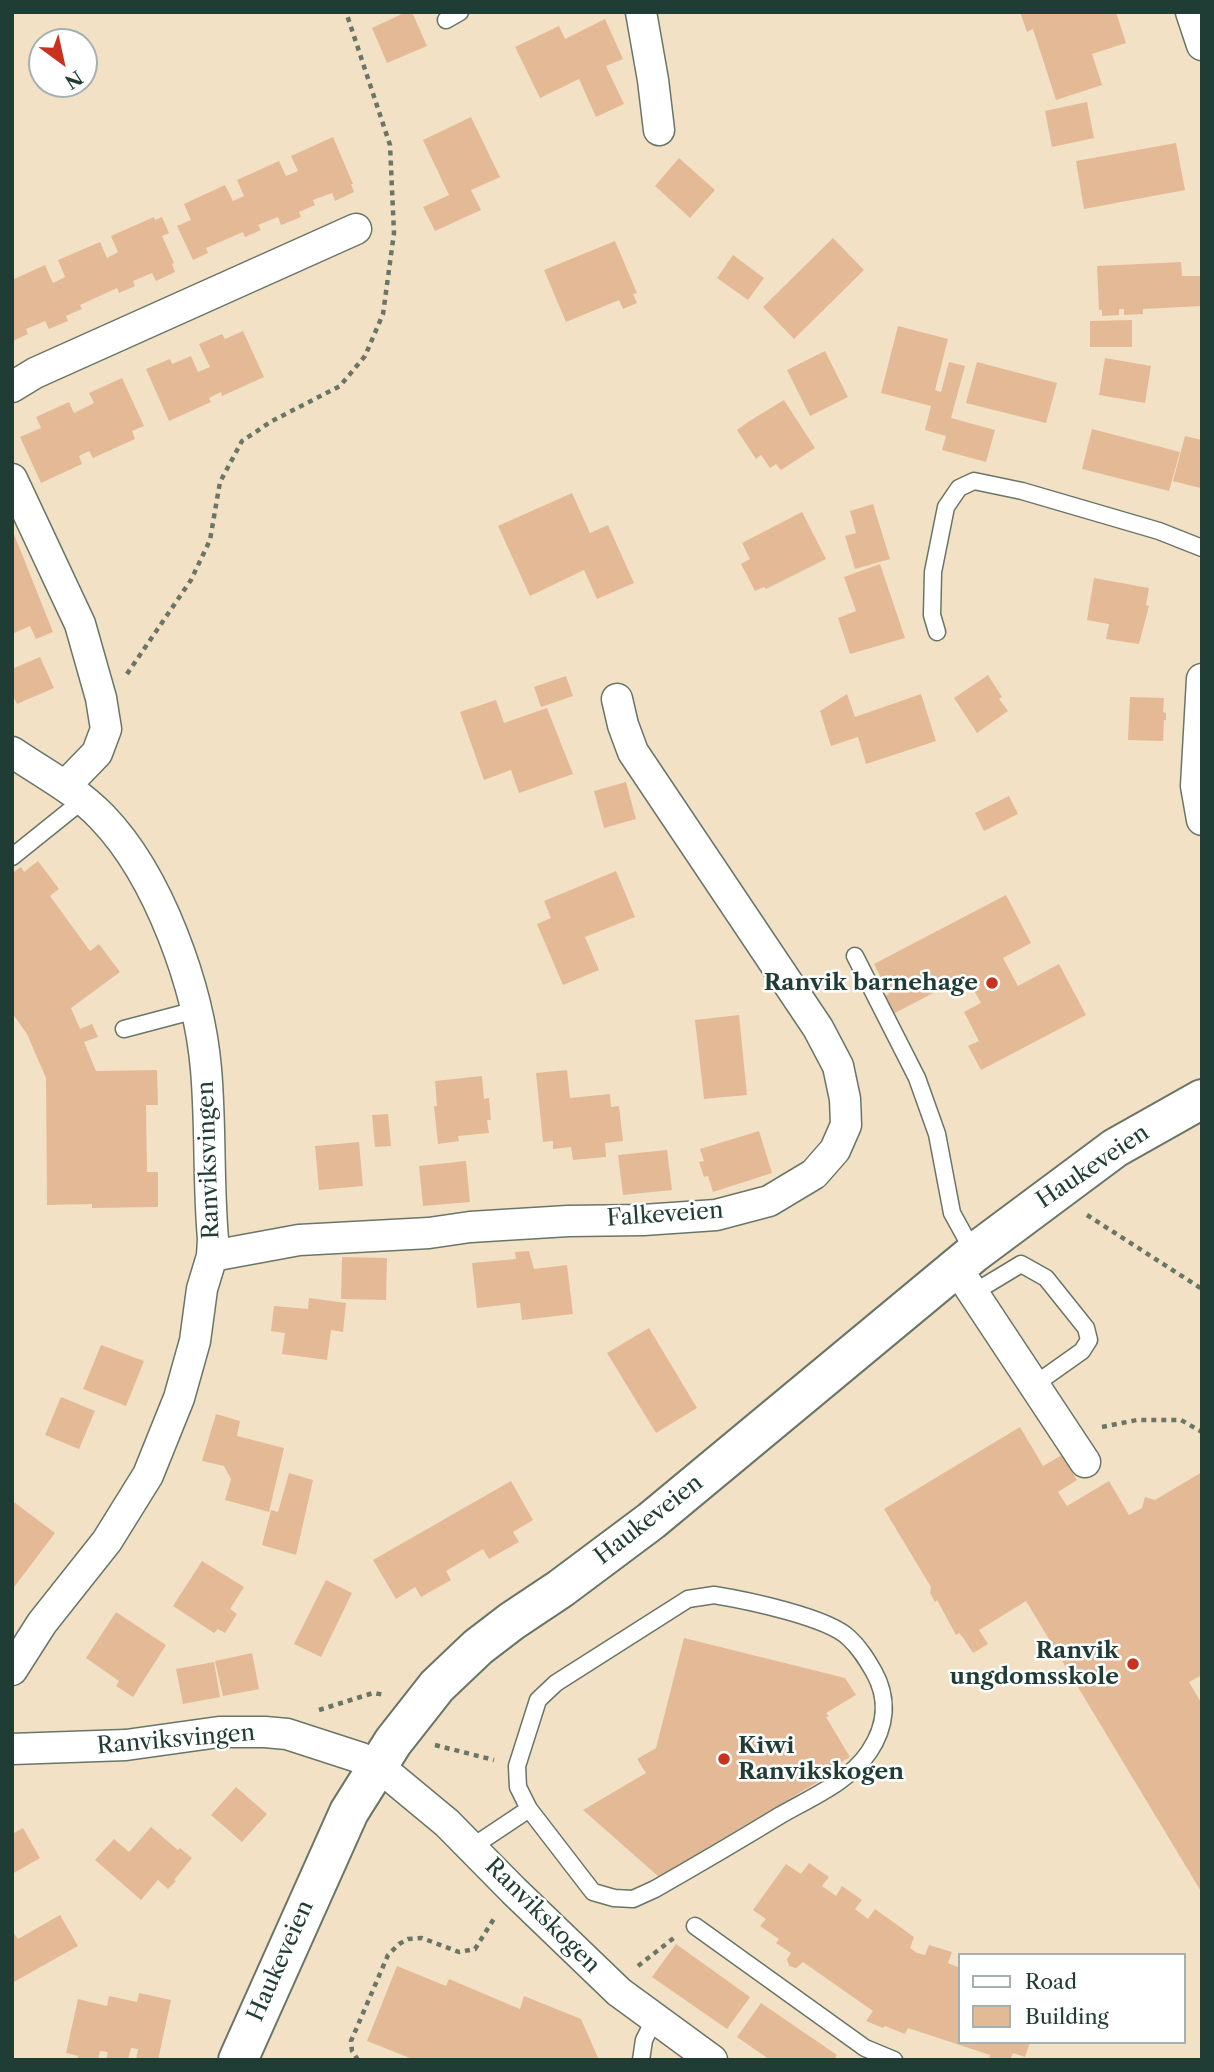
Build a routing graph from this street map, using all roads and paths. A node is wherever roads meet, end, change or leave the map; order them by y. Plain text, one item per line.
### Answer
1 (346, 12) edge
2 (641, 12) edge
3 (1191, 12) edge
4 (1202, 45) edge
5 (659, 130) dead end
6 (356, 229) dead end
7 (12, 387) edge
8 (12, 479) edge
9 (1202, 548) edge
10 (937, 632) dead end
11 (1202, 679) edge
12 (101, 698) junction
13 (617, 699) dead end
14 (12, 751) edge
15 (74, 793) junction
16 (1202, 820) edge
17 (12, 857) edge
18 (855, 956) dead end
19 (196, 1010) junction
20 (124, 1029) dead end
21 (1202, 1099) edge
22 (1084, 1212) dead end
23 (212, 1256) junction
24 (968, 1271) junction
25 (1202, 1289) edge
26 (1034, 1385) junction
27 (1202, 1432) edge
28 (1067, 1434) junction
29 (1085, 1462) dead end
30 (12, 1670) edge
31 (393, 1699) dead end
32 (312, 1713) dead end
33 (434, 1745) dead end
34 (12, 1749) edge
35 (377, 1765) junction
36 (517, 1766) junction
37 (529, 1809) junction
38 (472, 1847) junction
39 (514, 1891) junction
40 (695, 1926) joint
41 (619, 1992) junction
42 (655, 2018) junction
43 (861, 2054) edge
44 (238, 2060) edge
45 (358, 2060) edge
46 (641, 2060) edge
47 (712, 2060) edge
48 (894, 2060) edge

1 - 12 path
2 - 5 street
3 - 4 street
6 - 7 street
8 - 12 street
9 - 10 lane
11 - 16 street
12 - 15 street
13 - 23 street, Falkeveien
14 - 15 street, Ranviksvingen
15 - 17 lane
15 - 19 street, Ranviksvingen
18 - 24 lane
19 - 20 lane
19 - 23 street, Ranviksvingen
21 - 24 street, Haukeveien
22 - 25 path
23 - 30 street, Ranviksvingen
24 - 26 street
24 - 26 lane
24 - 35 street, Haukeveien
26 - 28 street
27 - 28 path
28 - 29 street
31 - 32 path
33 - 36 path
34 - 35 street, Ranviksvingen
35 - 38 street, Ranvikskogen
35 - 44 street, Haukeveien
36 - 37 lane
36 - 37 lane
37 - 38 lane
38 - 39 street, Ranvikskogen
39 - 41 street, Ranvikskogen
39 - 45 path
40 - 41 path
40 - 43 lane
41 - 42 street, Ranvikskogen
42 - 46 lane
42 - 47 street, Ranvikskogen
43 - 48 lane

